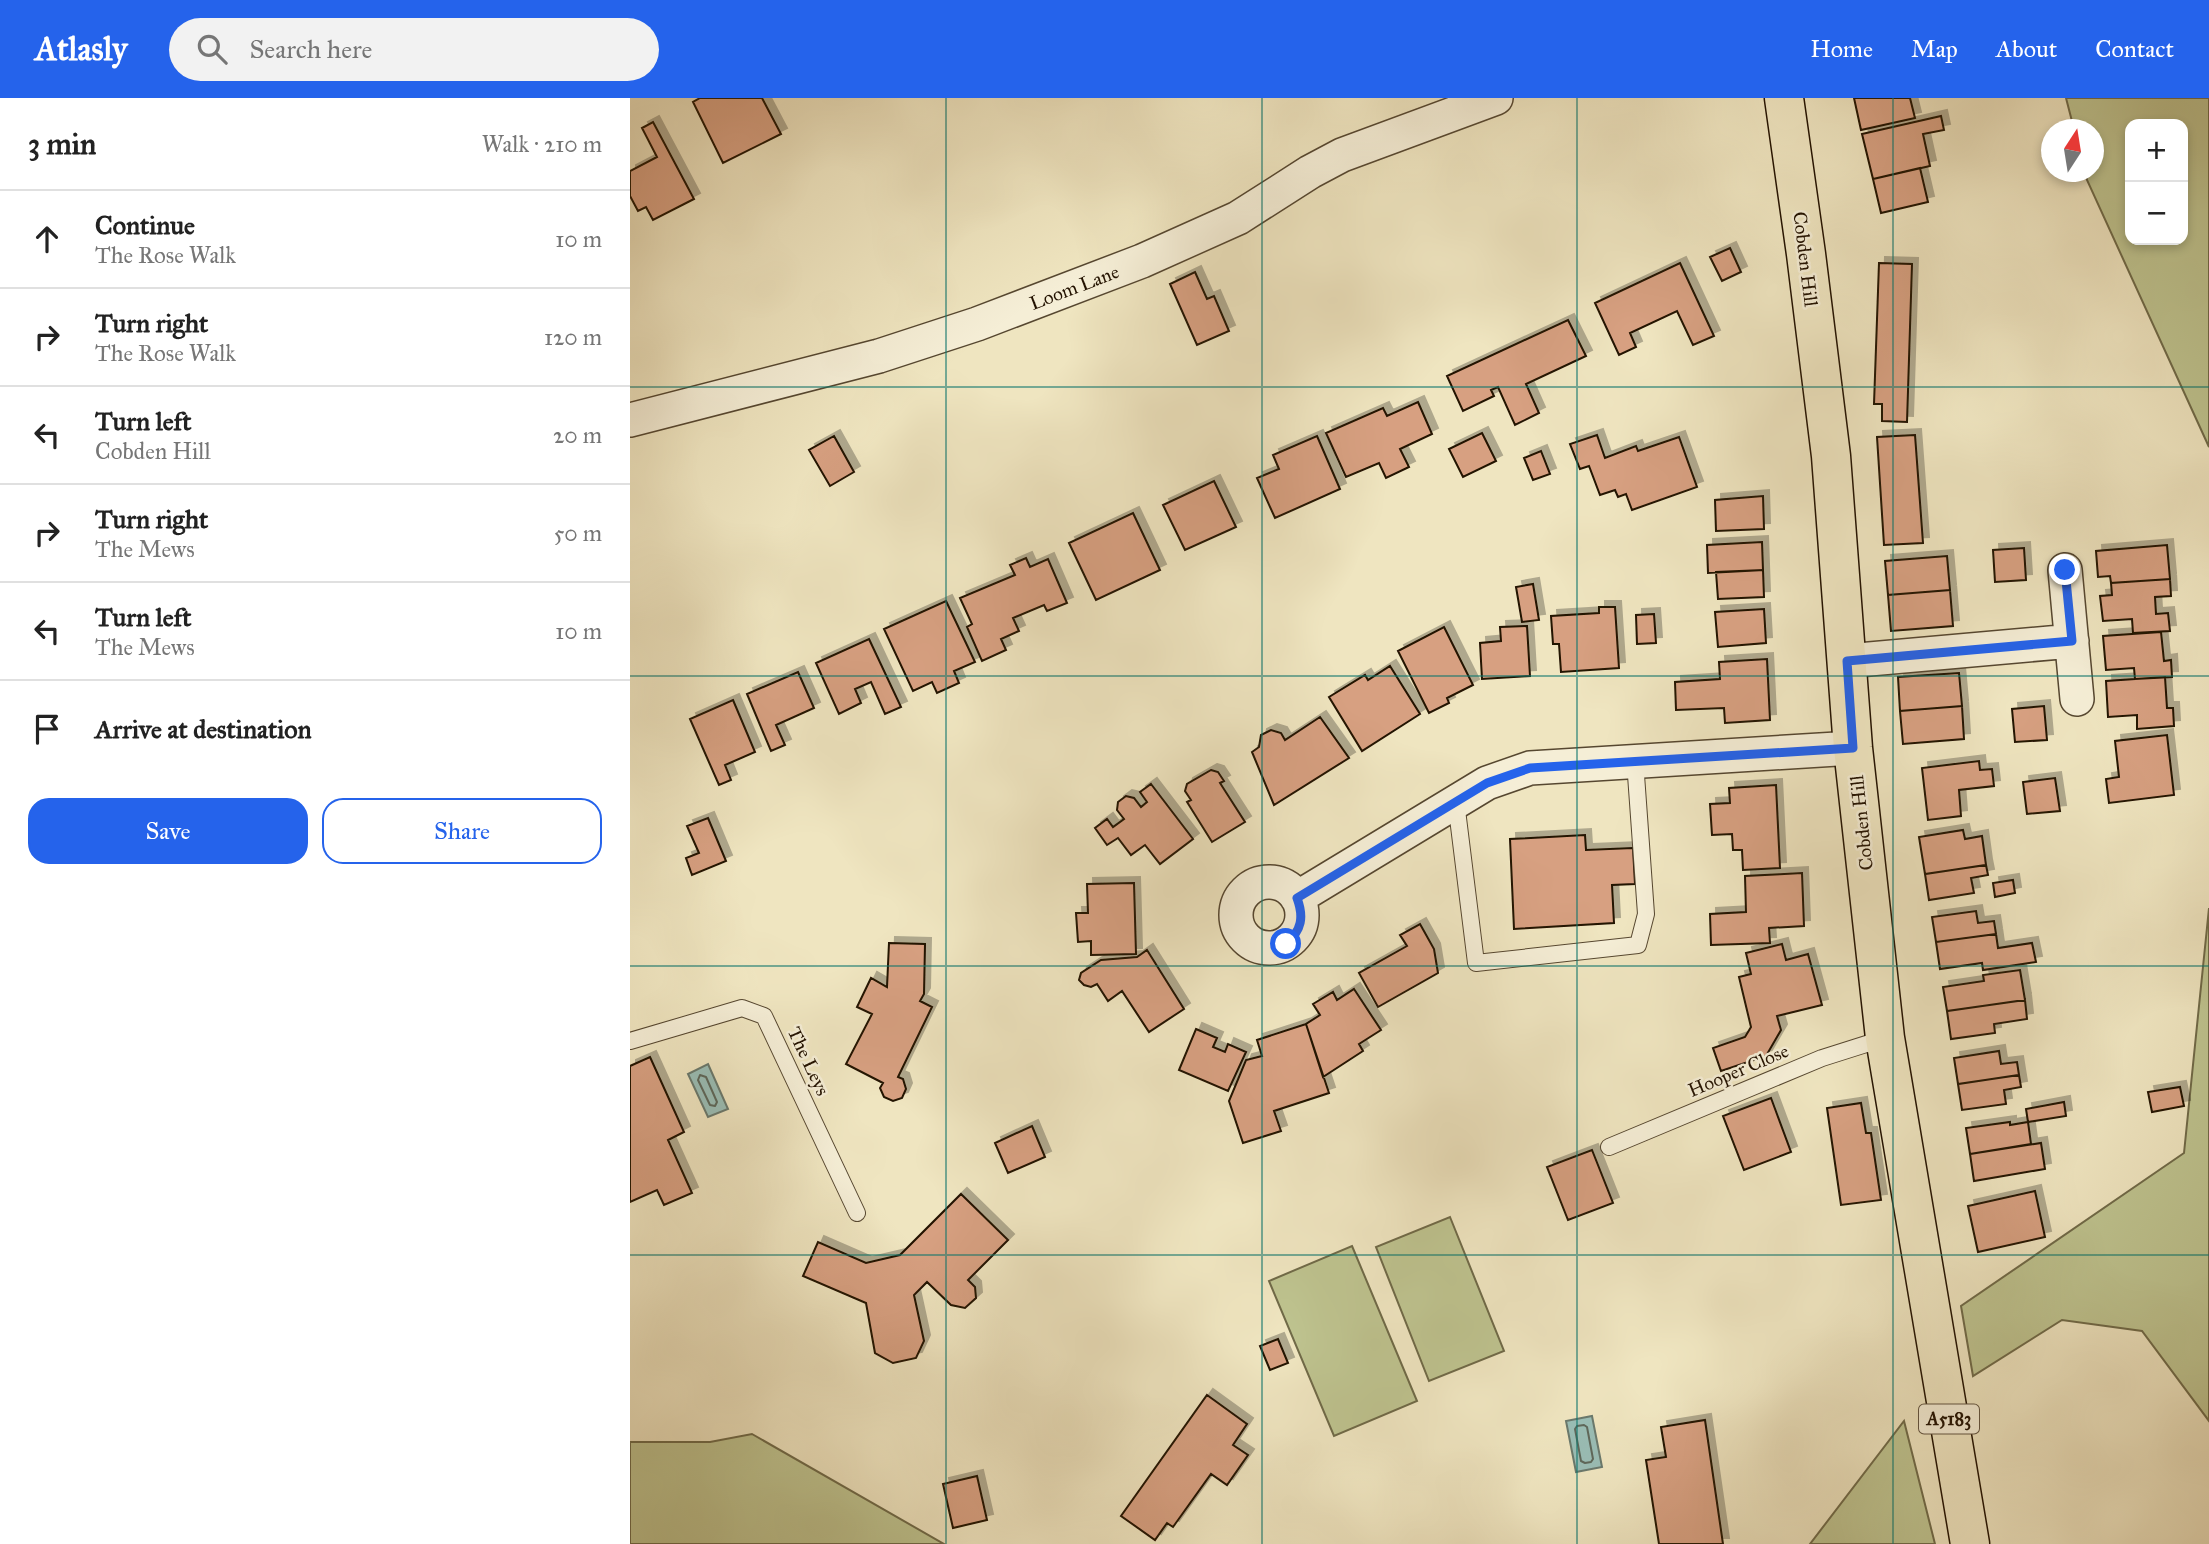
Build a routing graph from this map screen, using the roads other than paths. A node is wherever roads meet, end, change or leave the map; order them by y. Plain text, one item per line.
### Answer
1 (1496, 98) edge
2 (1784, 98) edge
3 (630, 420) edge
4 (2065, 570) dead end
5 (2072, 641) junction
6 (1847, 661) junction
7 (2077, 699) dead end
8 (1853, 748) junction
9 (1635, 761) junction
10 (1456, 802) junction
11 (1297, 898) dead end
12 (1885, 1038) junction
13 (630, 1041) edge
14 (1609, 1147) dead end
15 (857, 1213) dead end
16 (1970, 1544) edge

1 - 3 street, Loom Lane
2 - 6 main road, Cobden Hill / A5183
4 - 5 street
5 - 6 street
5 - 7 street
6 - 8 main road, Cobden Hill / A5183
8 - 9 street
8 - 12 main road, Cobden Hill / A5183
9 - 10 street
9 - 10 lane
10 - 11 street
12 - 14 lane, Hooper Close
12 - 16 main road, Cobden Hill / A5183
13 - 15 lane, The Leys

